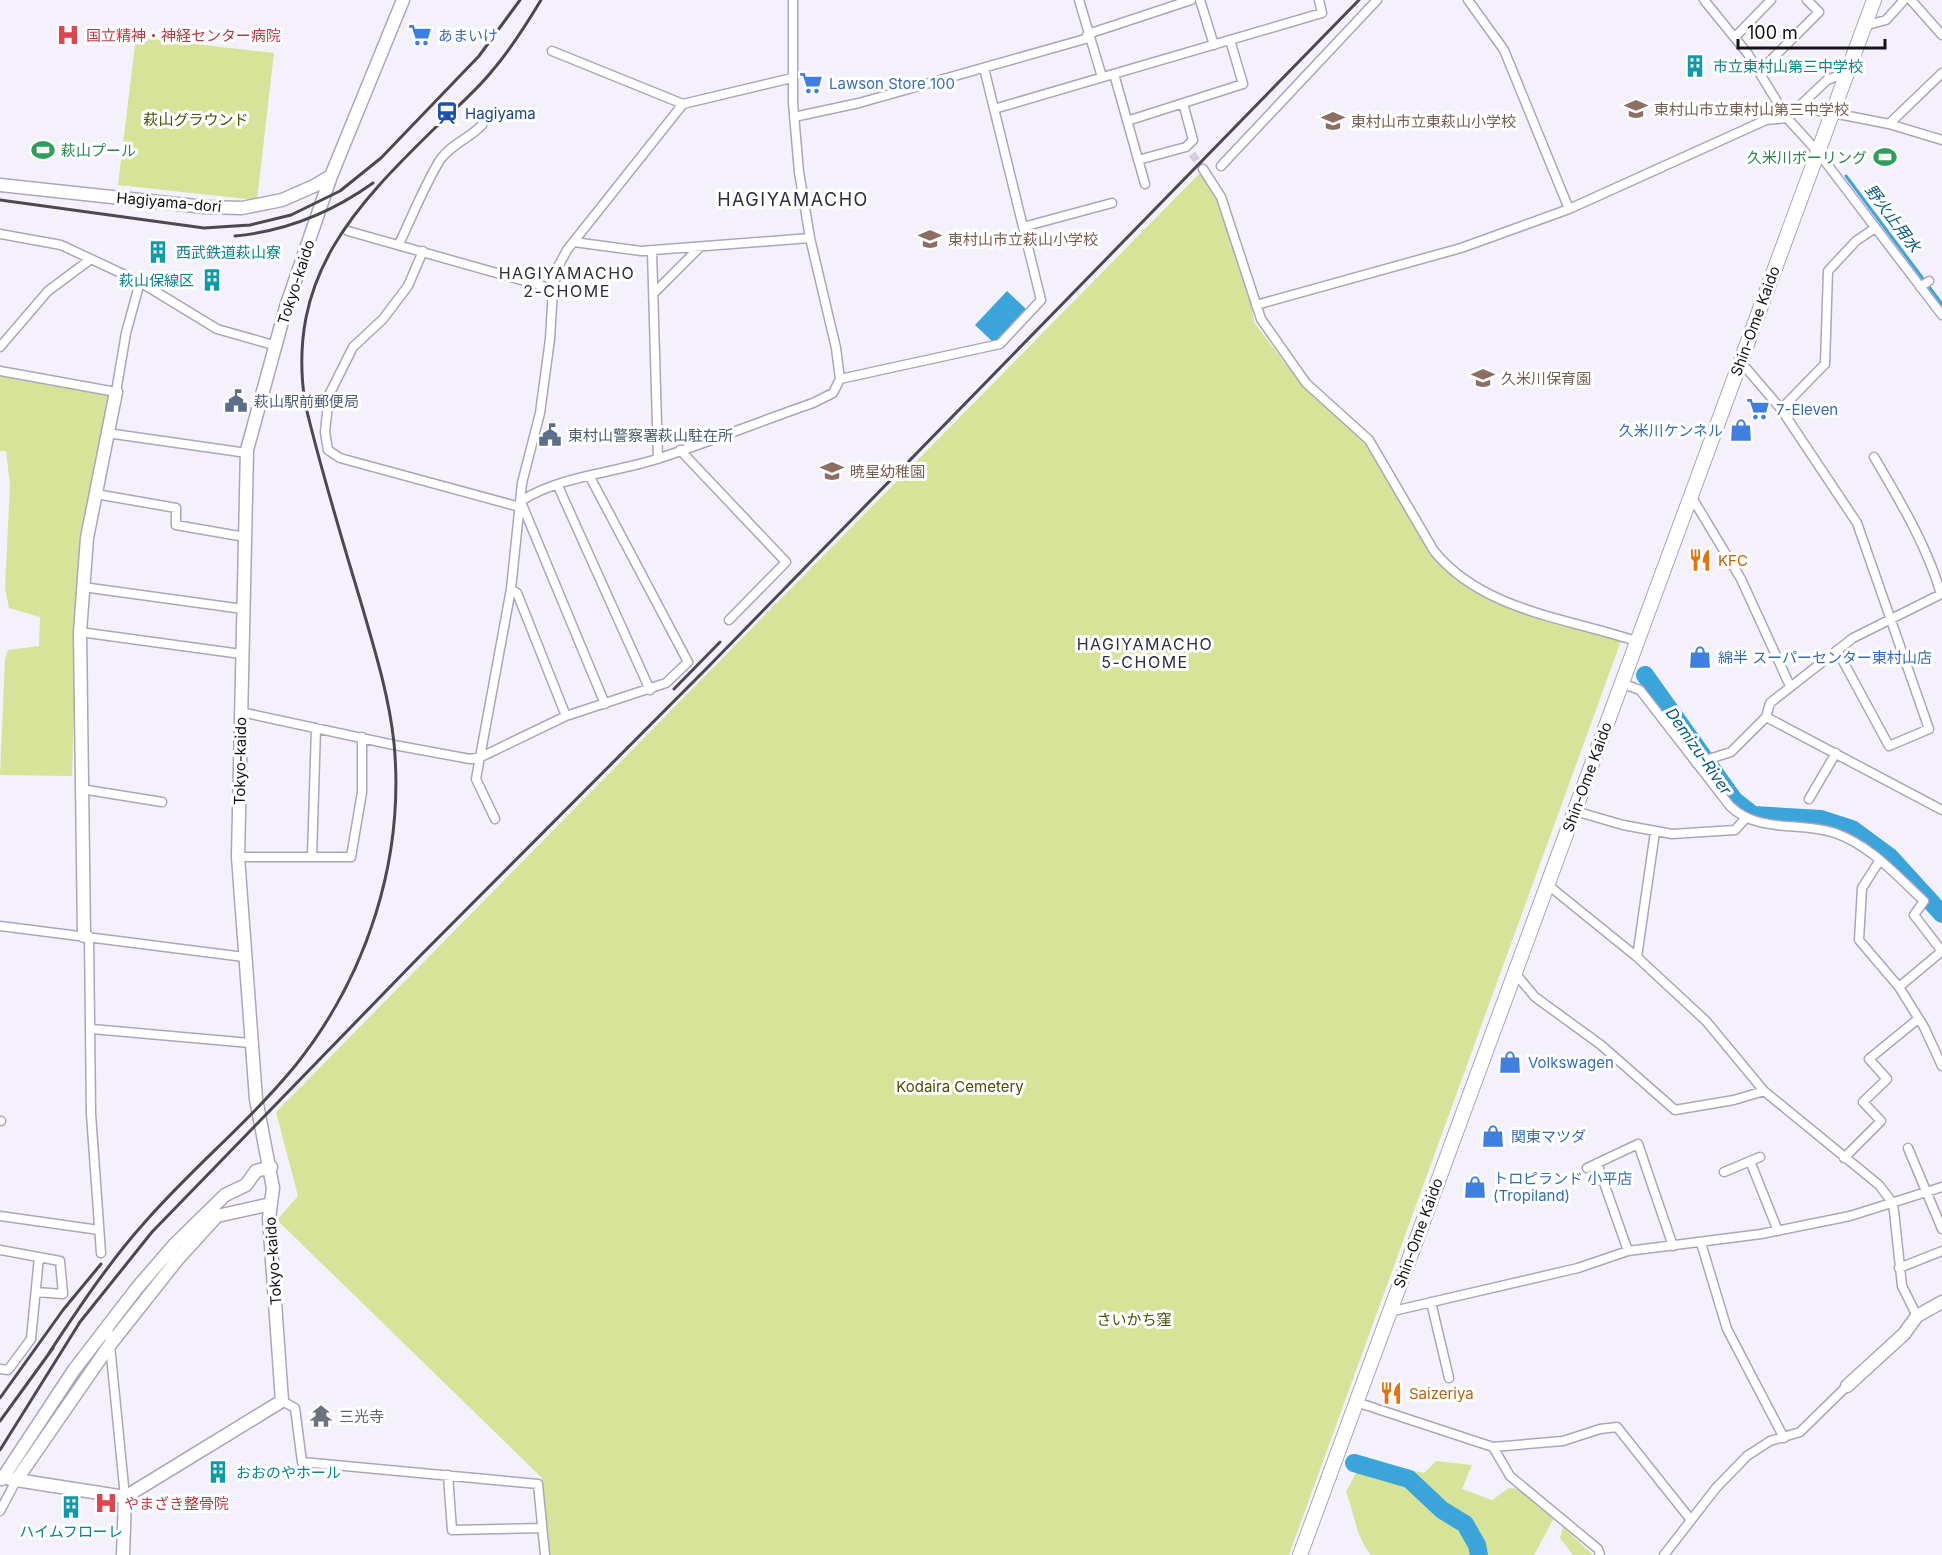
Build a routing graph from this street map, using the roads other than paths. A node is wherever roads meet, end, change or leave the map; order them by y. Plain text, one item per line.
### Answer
1 (403, 0) edge
2 (793, 0) edge
3 (1079, 0) edge
4 (1191, 0) edge
5 (1200, 0) edge
6 (1319, 0) edge
7 (1377, 0) edge
8 (1468, 0) edge
9 (1704, 0) edge
10 (1771, 0) edge
11 (1807, 0) edge
12 (1874, 0) edge
13 (1904, 0) edge
14 (1911, 0) edge
15 (1864, 26) junction
16 (1088, 34) junction
17 (1942, 35) edge
18 (1735, 38) junction
19 (1230, 40) junction
20 (1214, 45) junction
21 (552, 51) dead end
22 (984, 68) junction
23 (1760, 71) junction
24 (1845, 73) junction
25 (1942, 73) edge
26 (1114, 74) junction
27 (1102, 77) junction
28 (792, 78) junction
29 (1184, 103) junction
30 (683, 104) junction
31 (1801, 105) junction
32 (994, 109) junction
33 (1832, 114) junction
34 (794, 117) junction
35 (1787, 118) junction
36 (1127, 121) junction
37 (482, 124) dead end
38 (1889, 124) junction
39 (1942, 140) edge
40 (1817, 151) junction
41 (1138, 160) junction
42 (1221, 166) dead end
43 (1203, 169) tunnel mouth
44 (331, 176) junction
45 (0, 184) edge
46 (1145, 184) dead end
47 (1112, 203) dead end
48 (1569, 209) junction
49 (1023, 227) junction
50 (1875, 228) junction
51 (348, 231) dead end
52 (0, 234) edge
53 (810, 238) junction
54 (574, 242) junction
55 (399, 244) junction
56 (700, 247) junction
57 (423, 251) junction
58 (652, 251) junction
59 (91, 259) junction
60 (140, 282) junction
61 (553, 289) junction
62 (654, 293) junction
63 (1256, 305) junction
64 (1942, 315) edge
65 (277, 346) junction
66 (0, 347) edge
67 (1740, 361) junction
68 (0, 371) edge
69 (840, 379) junction
70 (116, 392) junction
71 (1781, 409) junction
72 (108, 433) junction
73 (680, 450) junction
74 (247, 453) junction
75 (1874, 458) dead end
76 (658, 459) junction
77 (590, 477) junction
78 (558, 486) junction
79 (96, 494) junction
80 (1690, 496) junction
81 (520, 504) junction
82 (245, 537) junction
83 (83, 587) junction
84 (511, 589) junction
85 (243, 609) junction
86 (729, 620) dead end
87 (1890, 621) junction
88 (80, 632) junction
89 (1636, 640) junction
90 (1837, 650) junction
91 (241, 654) junction
92 (1621, 683) junction
93 (1790, 686) junction
94 (650, 690) junction
95 (605, 704) junction
96 (242, 712) junction
97 (566, 716) junction
98 (1766, 717) junction
99 (316, 728) junction
100 (362, 737) junction
101 (1836, 753) junction
102 (481, 757) junction
103 (1698, 763) junction
104 (81, 789) junction
105 (1809, 799) dead end
106 (162, 802) dead end
107 (1942, 810) edge
108 (1575, 811) junction
109 (495, 819) dead end
110 (1745, 819) junction
111 (1655, 832) junction
112 (238, 857) junction
113 (312, 857) junction
114 (1880, 860) junction
115 (1548, 885) junction
116 (0, 926) edge
117 (86, 936) junction
118 (1942, 950) edge
119 (244, 957) junction
120 (1637, 957) junction
121 (1514, 972) junction
122 (1899, 987) junction
123 (1918, 1019) junction
124 (92, 1029) junction
125 (250, 1043) junction
126 (1942, 1066) edge
127 (1764, 1091) junction
128 (1908, 1148) dead end
129 (1760, 1157) dead end
130 (1844, 1158) junction
131 (1750, 1161) junction
132 (1597, 1163) junction
133 (271, 1167) junction
134 (1587, 1168) dead end
135 (1724, 1172) dead end
136 (1942, 1186) edge
137 (1928, 1191) junction
138 (1774, 1193) dead end
139 (1764, 1197) junction
140 (1892, 1202) junction
141 (271, 1204) junction
142 (0, 1216) edge
143 (1942, 1229) edge
144 (99, 1230) junction
145 (1778, 1231) junction
146 (1701, 1244) junction
147 (1673, 1246) junction
148 (0, 1250) edge
149 (1628, 1251) junction
150 (1942, 1251) edge
151 (101, 1253) dead end
152 (39, 1257) junction
153 (1899, 1268) junction
154 (36, 1292) junction
155 (1431, 1302) junction
156 (1942, 1302) edge
157 (1389, 1312) junction
158 (1917, 1316) junction
159 (108, 1325) junction
160 (109, 1346) junction
161 (0, 1369) edge
162 (1449, 1378) dead end
163 (1847, 1386) joint
164 (282, 1401) junction
165 (1356, 1402) junction
166 (1784, 1438) junction
167 (1493, 1447) junction
168 (448, 1475) junction
169 (1, 1479) edge
170 (17, 1479) junction
171 (125, 1497) junction
172 (0, 1511) edge
173 (1691, 1520) junction
174 (542, 1528) junction
175 (123, 1555) edge
176 (545, 1555) edge
177 (1300, 1555) edge
178 (1600, 1555) edge
179 (1664, 1555) edge

1 - 44 street, Tokyo-kaido
2 - 28 street
3 - 16 street
4 - 16 street
5 - 20 street
6 - 19 street
7 - 42 street
8 - 48 street
9 - 18 street
10 - 18 street
11 - 23 street
12 - 15 main road, Shin-Ome Kaido
13 - 15 street
14 - 17 street
15 - 24 main road, Shin-Ome Kaido
16 - 22 street
16 - 27 street
18 - 23 street
19 - 20 street
19 - 29 street
20 - 26 street
21 - 30 street
22 - 32 street
22 - 34 street
23 - 35 street
24 - 31 street
24 - 33 main road, Shin-Ome Kaido
25 - 38 street
26 - 27 street
26 - 36 street
27 - 32 street
28 - 30 street
28 - 34 street
29 - 36 street
29 - 41 street
30 - 54 street
31 - 33 street
31 - 35 street
32 - 49 street
33 - 38 street
33 - 40 main road, Shin-Ome Kaido
34 - 53 street
35 - 40 street
35 - 48 street
36 - 41 street
37 - 55 street
38 - 39 street
40 - 50 street
40 - 67 main road, Shin-Ome Kaido
41 - 46 street
43 - 63 street
44 - 45 street, Hagiyama-dori
44 - 65 street, Tokyo-kaido
47 - 49 street
48 - 63 street
49 - 69 street
50 - 64 street
50 - 71 street
51 - 55 street
52 - 59 street
53 - 56 street
53 - 69 street
54 - 58 street
54 - 61 street
55 - 57 street
56 - 58 street
56 - 62 street
57 - 61 street
57 - 81 street
58 - 62 street
59 - 60 street
59 - 66 street
60 - 65 street
60 - 70 street
61 - 81 street
62 - 76 street
63 - 89 street
65 - 74 street, Tokyo-kaido
67 - 71 street
67 - 80 main road, Shin-Ome Kaido
68 - 70 street
69 - 73 street
70 - 72 street
71 - 87 street
72 - 74 street
72 - 79 street
73 - 76 street
73 - 86 street
74 - 82 street, Tokyo-kaido
75 - 87 street
76 - 77 street
77 - 78 street
77 - 94 street
78 - 81 street
78 - 94 street
79 - 82 street
79 - 83 street
80 - 89 main road, Shin-Ome Kaido
80 - 93 street
81 - 84 street
81 - 95 street
82 - 85 street, Tokyo-kaido
83 - 85 street
83 - 88 street
84 - 97 street
84 - 102 street
85 - 91 street, Tokyo-kaido
87 - 90 street
87 - 90 street
88 - 91 street
88 - 104 street
89 - 92 main road, Shin-Ome Kaido
90 - 93 street
91 - 96 street, Tokyo-kaido
92 - 103 street
92 - 108 main road, Shin-Ome Kaido
93 - 98 street
94 - 95 street
95 - 97 street
96 - 99 street
96 - 112 street, Tokyo-kaido
97 - 102 street
98 - 101 street
98 - 103 street
99 - 100 street
99 - 113 street
100 - 102 street
100 - 113 street
101 - 105 street
101 - 107 street
102 - 109 street
103 - 110 street
104 - 106 street
104 - 117 street
108 - 111 street
108 - 115 main road, Shin-Ome Kaido
110 - 111 street
110 - 114 street
111 - 120 street
112 - 113 street
112 - 119 street, Tokyo-kaido
114 - 118 street
114 - 122 street
115 - 120 street
115 - 121 main road, Shin-Ome Kaido
116 - 117 street
117 - 119 street
117 - 124 street
118 - 122 street
119 - 125 street, Tokyo-kaido
120 - 127 street
121 - 127 street
121 - 157 main road, Shin-Ome Kaido
122 - 123 street
123 - 126 street
123 - 130 street
124 - 125 street
124 - 144 street
125 - 133 street, Tokyo-kaido
127 - 130 street
128 - 137 street
129 - 131 street
130 - 140 street
131 - 135 street
131 - 139 street
132 - 134 street
132 - 147 street
132 - 149 street
133 - 141 street, Tokyo-kaido
133 - 159 street
136 - 137 street
137 - 140 street
137 - 143 street
138 - 139 street
139 - 145 street
140 - 145 street
140 - 153 street
141 - 160 street
141 - 164 street, Tokyo-kaido
142 - 144 street
144 - 151 street
145 - 146 street
146 - 147 street
146 - 166 street
147 - 149 street
148 - 152 street
149 - 155 street
150 - 153 street
152 - 154 street
152 - 154 street
153 - 158 street
154 - 161 street
155 - 157 street
155 - 162 street
156 - 158 street
157 - 165 main road, Shin-Ome Kaido
158 - 163 street
159 - 160 street
159 - 169 street
160 - 170 street
160 - 171 street
163 - 166 street
164 - 168 street
164 - 171 street
165 - 167 street
165 - 177 main road, Shin-Ome Kaido
166 - 173 street
167 - 173 street
167 - 178 street
168 - 174 street
168 - 174 street
169 - 170 street
170 - 171 street
170 - 172 street
171 - 175 street
173 - 179 street
174 - 176 street

